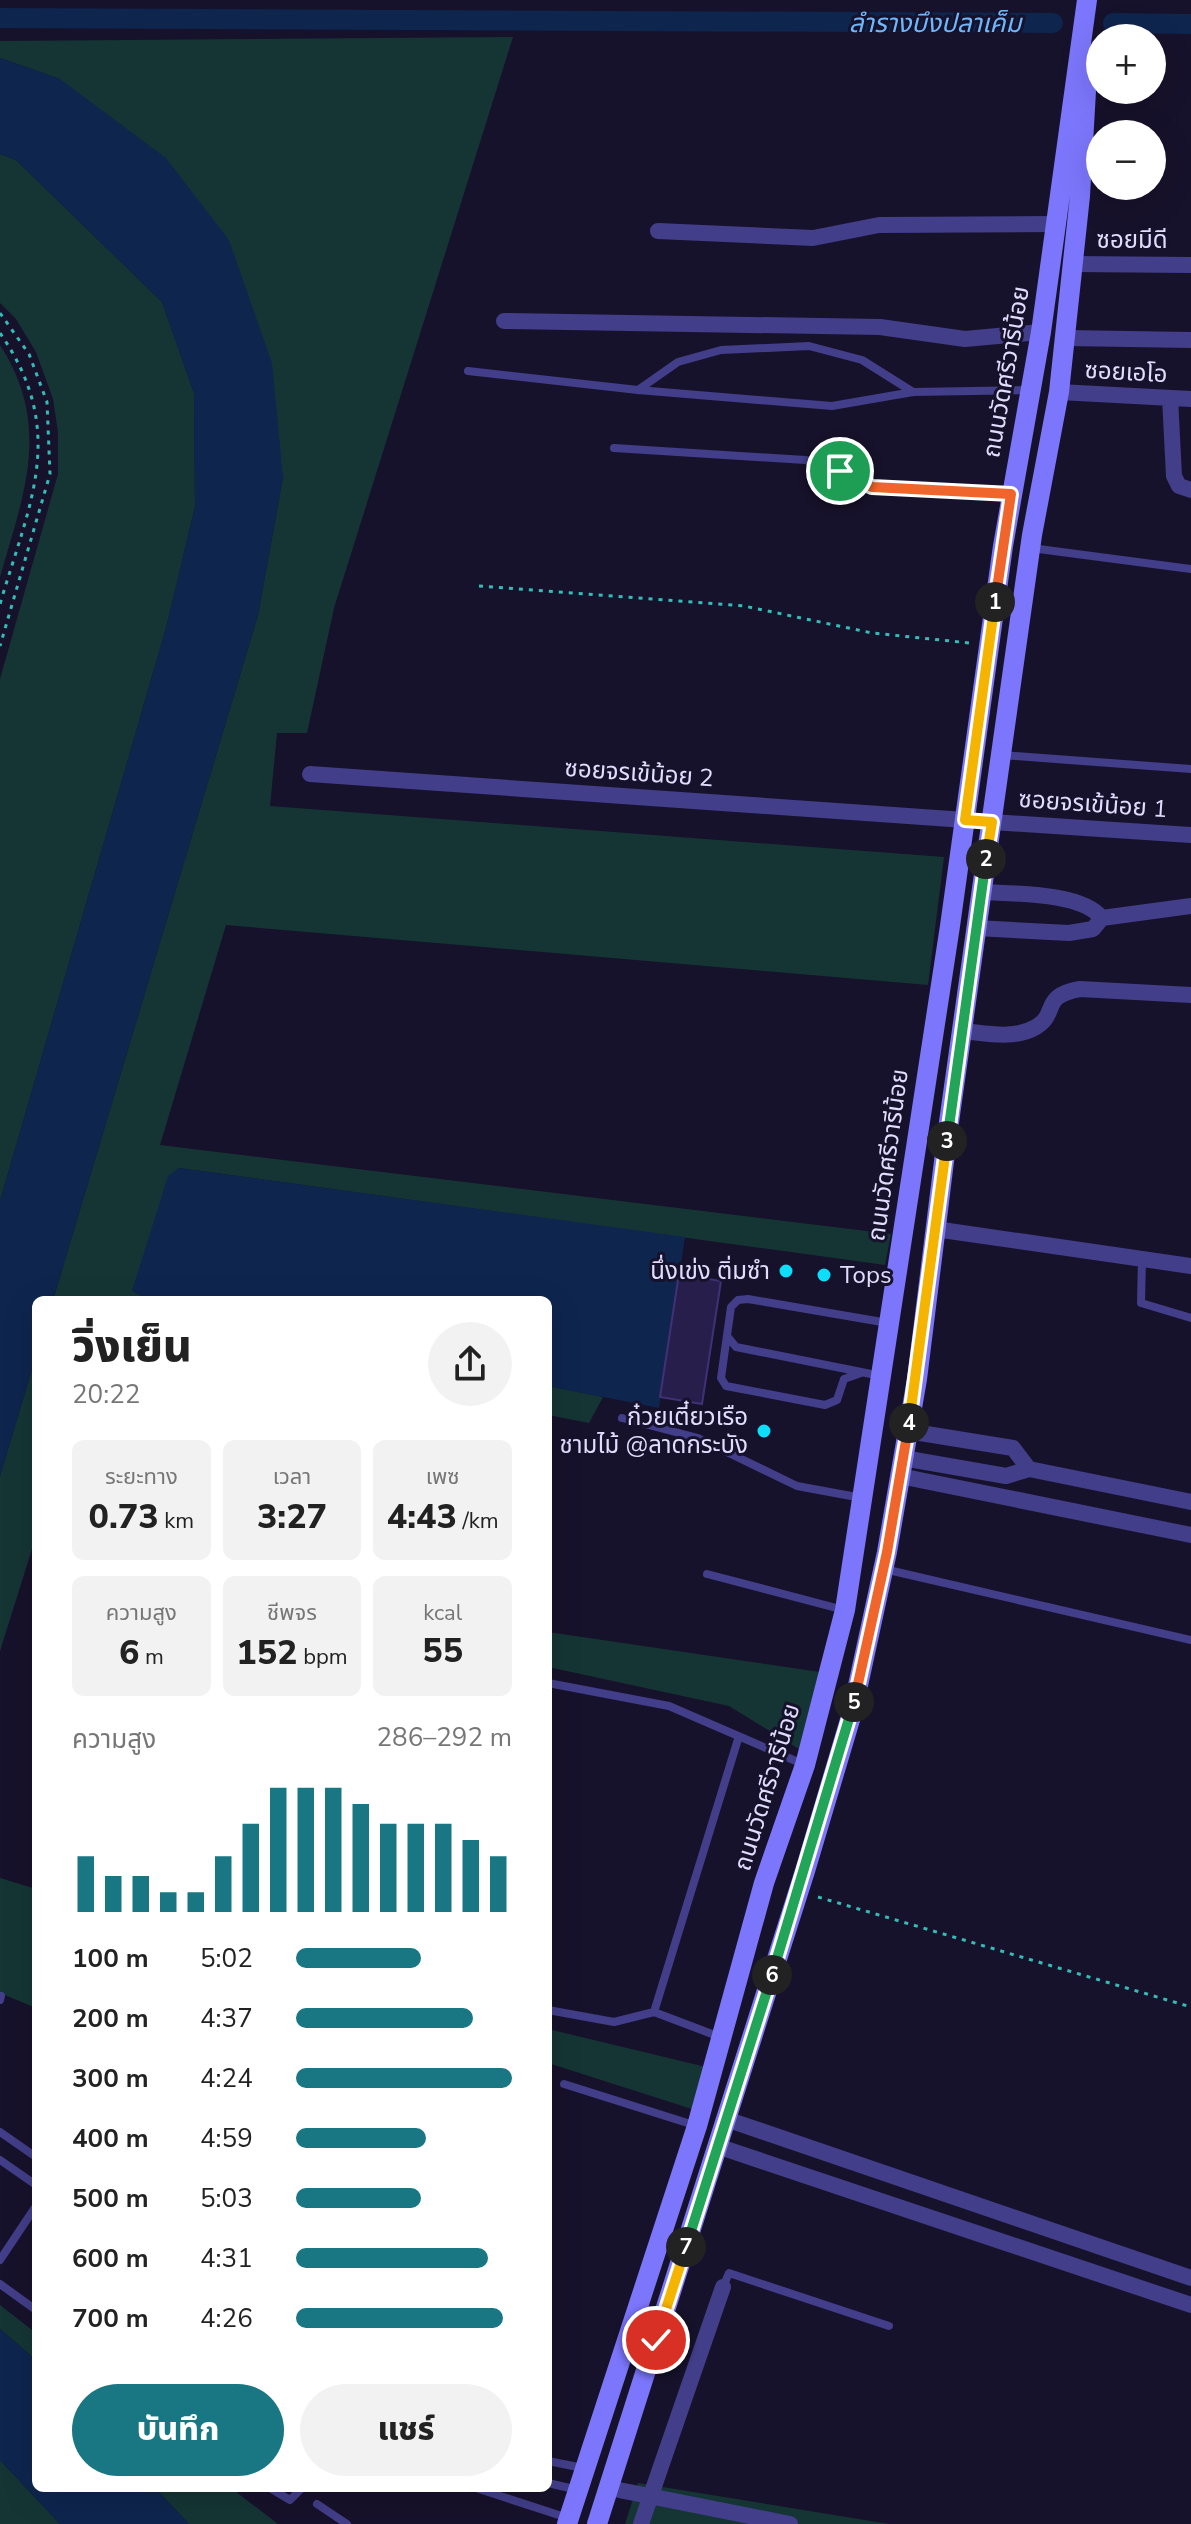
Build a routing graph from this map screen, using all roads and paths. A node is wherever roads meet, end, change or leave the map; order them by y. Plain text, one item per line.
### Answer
1 (1087, 0) edge
2 (1055, 224) junction
3 (658, 231) dead end
4 (1073, 264) junction
5 (1191, 265) edge
6 (0, 313) edge
7 (504, 321) dead end
8 (1041, 332) junction
9 (0, 333) edge
10 (1066, 338) junction
11 (1191, 340) edge
12 (468, 371) dead end
13 (638, 390) junction
14 (1030, 390) junction
15 (913, 392) junction
16 (1059, 392) junction
17 (1170, 398) junction
18 (1191, 399) edge
19 (614, 448) dead end
20 (1191, 490) edge
21 (1011, 494) junction
22 (1031, 548) junction
23 (1191, 569) edge
24 (479, 586) dead end
25 (0, 604) edge
26 (989, 644) junction
27 (0, 646) edge
28 (1001, 755) junction
29 (1191, 769) edge
30 (310, 774) dead end
31 (965, 820) junction
32 (992, 822) junction
33 (1191, 835) edge
34 (982, 892) junction
35 (1191, 906) edge
36 (1102, 918) junction
37 (976, 928) junction
38 (1191, 995) edge
39 (962, 1031) junction
40 (935, 1229) junction
41 (1142, 1259) junction
42 (1191, 1266) edge
43 (1191, 1318) edge
44 (889, 1323) junction
45 (726, 1333) junction
46 (872, 1375) junction
47 (622, 1418) dead end
48 (875, 1425) junction
49 (908, 1431) junction
50 (870, 1453) junction
51 (902, 1467) junction
52 (1029, 1469) junction
53 (862, 1498) junction
54 (1191, 1502) edge
55 (1191, 1535) edge
56 (883, 1569) junction
57 (707, 1574) dead end
58 (845, 1610) junction
59 (1191, 1640) edge
60 (552, 1684) edge
61 (739, 1736) junction
62 (805, 1765) junction
63 (799, 1892) junction
64 (1191, 2007) edge
65 (552, 2011) edge
66 (654, 2012) junction
67 (721, 2038) junction
68 (564, 2084) dead end
69 (726, 2119) junction
70 (697, 2126) junction
71 (0, 2132) edge
72 (717, 2146) junction
73 (32, 2154) edge
74 (837, 2158) junction
75 (0, 2160) edge
76 (32, 2182) edge
77 (830, 2184) junction
78 (32, 2212) edge
79 (1042, 2227) junction
80 (1032, 2252) junction
81 (0, 2260) edge
82 (1191, 2278) edge
83 (0, 2284) edge
84 (723, 2287) joint
85 (1191, 2305) edge
86 (32, 2307) edge
87 (889, 2326) dead end
88 (552, 2462) edge
89 (588, 2469) junction
90 (552, 2484) edge
91 (609, 2488) junction
92 (578, 2490) junction
93 (277, 2492) edge
94 (298, 2492) edge
95 (487, 2492) edge
96 (650, 2497) junction
97 (317, 2504) dead end
98 (568, 2521) edge
99 (347, 2524) edge
100 (597, 2524) edge
101 (641, 2524) edge
102 (790, 2524) edge

1 - 2 main road, ถนนวัดศรีวารีน้อย
1 - 4 main road, ถนนวัดศรีวารีน้อย
2 - 3 street
2 - 8 main road, ถนนวัดศรีวารีน้อย
4 - 5 street, ซอยมีดี
4 - 10 main road, ถนนวัดศรีวารีน้อย
6 - 27 path
7 - 8 street
8 - 14 main road, ถนนวัดศรีวารีน้อย
9 - 25 path
10 - 11 street
10 - 16 main road, ถนนวัดศรีวารีน้อย
12 - 13 lane
13 - 15 lane
13 - 15 lane
14 - 15 lane
14 - 21 main road, ถนนวัดศรีวารีน้อย
16 - 17 street, ซอยเอโอ
16 - 22 main road, ถนนวัดศรีวารีน้อย
17 - 18 street, ซอยเอโอ
17 - 20 street
19 - 21 lane
21 - 26 main road, ถนนวัดศรีวารีน้อย
22 - 23 lane
22 - 28 main road, ถนนวัดศรีวารีน้อย
24 - 26 path
26 - 31 main road, ถนนวัดศรีวารีน้อย
28 - 29 lane
28 - 32 main road, ถนนวัดศรีวารีน้อย
30 - 31 street, ซอยจรเข้น้อย 2
31 - 32 main road
31 - 44 main road, ถนนวัดศรีวารีน้อย
32 - 33 street, ซอยจรเข้น้อย 1
32 - 34 main road, ถนนวัดศรีวารีน้อย
34 - 36 street
34 - 37 main road, ถนนวัดศรีวารีน้อย
35 - 36 street
36 - 37 street
37 - 39 main road, ถนนวัดศรีวารีน้อย
38 - 39 street
39 - 40 main road, ถนนวัดศรีวารีน้อย
40 - 41 street
40 - 49 main road, ถนนวัดศรีวารีน้อย
41 - 42 street
41 - 43 lane
44 - 45 lane
44 - 46 main road, ถนนวัดศรีวารีน้อย
45 - 46 lane
45 - 46 lane
46 - 48 main road, ถนนวัดศรีวารีน้อย
47 - 53 lane
48 - 49 main road
48 - 50 main road, ถนนวัดศรีวารีน้อย
49 - 51 main road, ถนนวัดศรีวารีน้อย
49 - 52 street
50 - 51 main road
50 - 53 main road, ถนนวัดศรีวารีน้อย
51 - 52 street
51 - 55 street
51 - 56 main road, ถนนวัดศรีวารีน้อย
52 - 54 street
53 - 58 main road, ถนนวัดศรีวารีน้อย
56 - 59 lane
56 - 63 main road, ถนนวัดศรีวารีน้อย
57 - 58 lane
58 - 62 main road, ถนนวัดศรีวารีน้อย
60 - 61 lane
61 - 62 lane
61 - 66 lane
62 - 67 main road, ถนนวัดศรีวารีน้อย
63 - 64 path
63 - 69 main road, ถนนวัดศรีวารีน้อย
65 - 66 lane
66 - 67 lane
67 - 70 main road, ถนนวัดศรีวารีน้อย
68 - 70 lane
69 - 72 main road, ถนนวัดศรีวารีน้อย
69 - 74 street
70 - 89 main road, ถนนวัดศรีวารีน้อย
71 - 73 lane
72 - 77 street
72 - 91 main road, ถนนวัดศรีวารีน้อย
74 - 77 street
74 - 79 street
75 - 76 lane
77 - 80 street
78 - 81 lane
79 - 80 street
79 - 82 street
80 - 85 street
83 - 86 lane
84 - 87 lane
84 - 96 street
88 - 89 lane
89 - 92 main road, ถนนวัดศรีวารีน้อย
90 - 92 lane
91 - 96 street
91 - 100 main road, ถนนวัดศรีวารีน้อย
92 - 98 main road, ถนนวัดศรีวารีน้อย
93 - 94 lane
95 - 98 lane
96 - 101 street
96 - 102 street
97 - 99 lane

